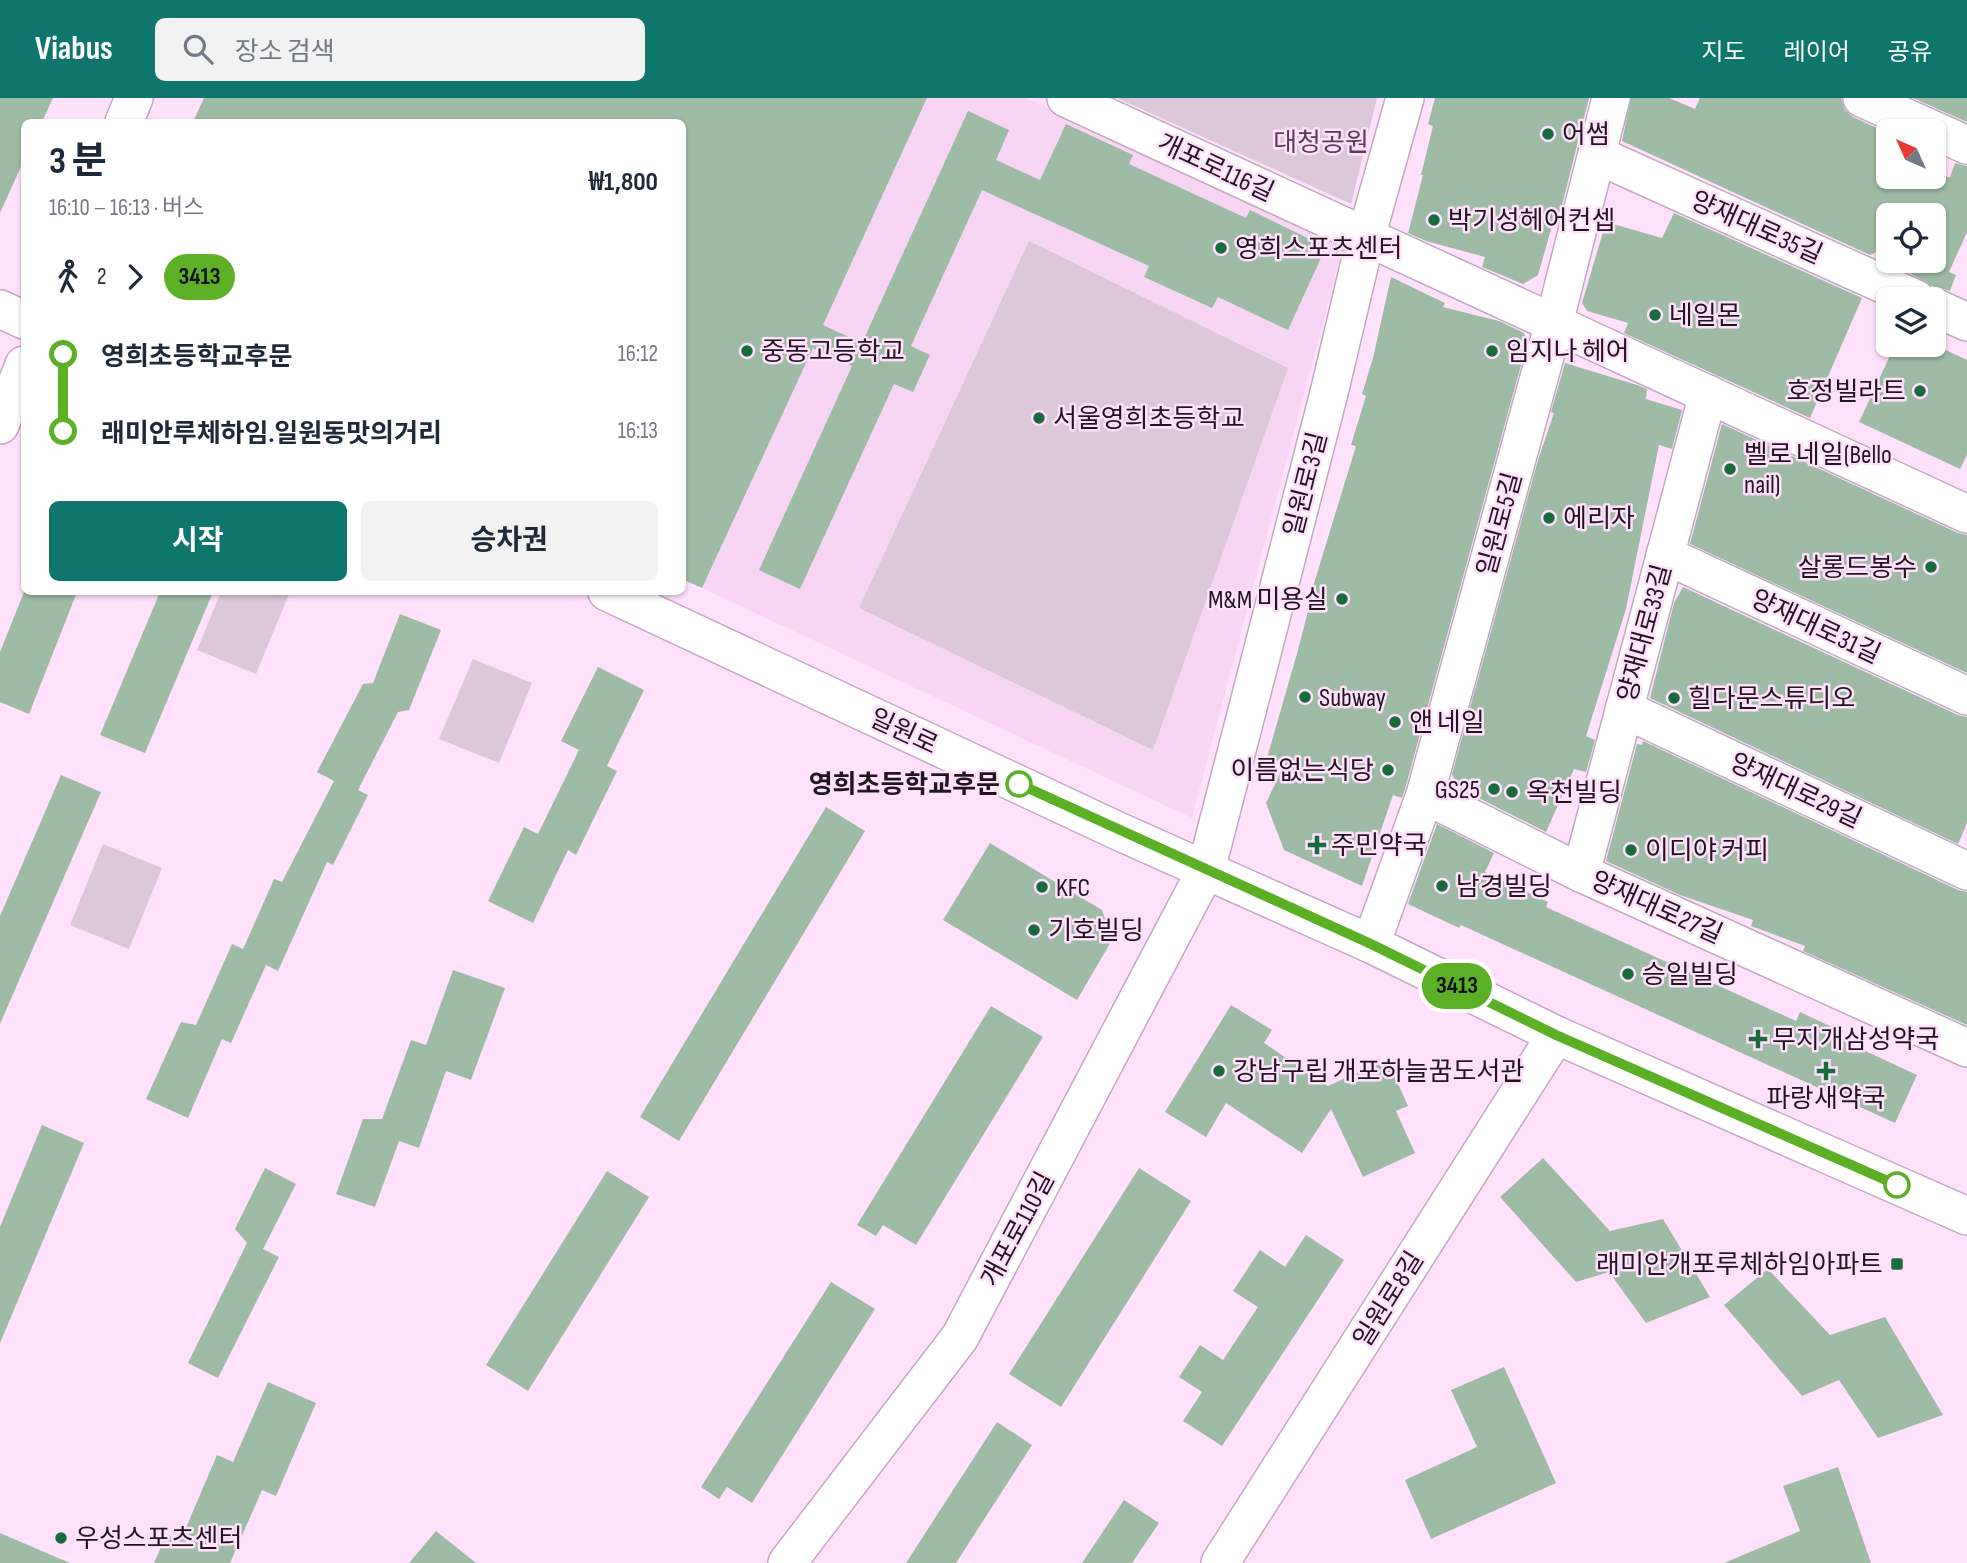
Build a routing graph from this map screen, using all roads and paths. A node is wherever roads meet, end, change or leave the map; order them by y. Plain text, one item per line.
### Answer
1 (134, 98) edge
2 (1066, 98) edge
3 (1405, 98) edge
4 (1611, 98) edge
5 (1862, 98) edge
6 (125, 119) edge
7 (1967, 145) edge
8 (1597, 155) junction
9 (1366, 237) junction
10 (1889, 287) edge
11 (0, 309) edge
12 (1946, 312) edge
13 (21, 319) edge
14 (1967, 322) edge
15 (1554, 323) junction
16 (21, 372) edge
17 (1708, 394) junction
18 (0, 425) edge
19 (1967, 514) edge
20 (1665, 555) junction
21 (613, 595) edge
22 (1967, 696) edge
23 (1624, 709) junction
24 (1425, 795) junction
25 (1206, 870) junction
26 (1967, 871) edge
27 (1581, 873) junction
28 (1371, 944) junction
29 (1556, 1035) junction
30 (1967, 1048) edge
31 (1964, 1206) edge
32 (787, 1563) edge
33 (1220, 1563) edge

1 - 6 street
2 - 9 street, 개포로116길
3 - 9 street, 일원로3길
4 - 8 street, 일원로5길
5 - 7 street
8 - 10 street, 양재대로35길
8 - 15 street, 일원로5길
9 - 15 street
9 - 25 street, 일원로3길
11 - 13 street
12 - 14 street
15 - 17 street
15 - 24 street, 일원로5길
16 - 18 street
17 - 19 street
17 - 20 street, 양재대로33길
20 - 22 street, 양재대로31길
20 - 23 street, 양재대로33길
21 - 25 street, 일원로
23 - 26 street, 양재대로29길
23 - 27 street, 양재대로33길
24 - 27 street, 양재대로27길
24 - 28 street, 일원로5길
25 - 28 street, 일원로
25 - 32 street, 개포로110길
27 - 30 street, 양재대로27길
28 - 29 street, 일원로
29 - 31 street, 일원로
29 - 33 street, 일원로8길

